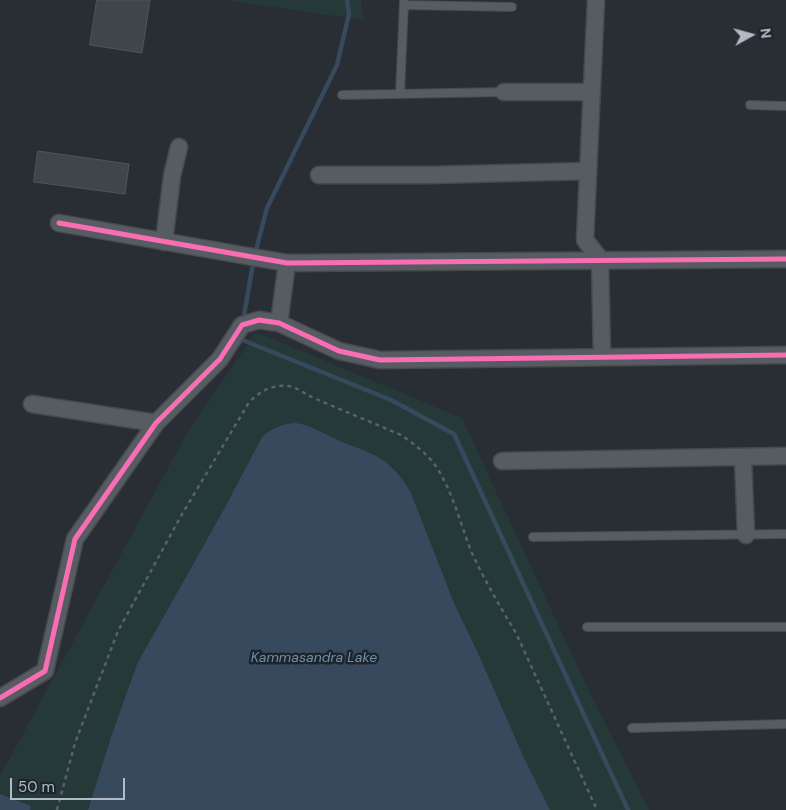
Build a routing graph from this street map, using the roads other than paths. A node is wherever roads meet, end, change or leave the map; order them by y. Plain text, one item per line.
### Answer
1 (596, 0) edge
2 (404, 3) edge
3 (512, 7) dead end
4 (504, 92) joint
5 (592, 92) junction
6 (400, 94) junction
7 (342, 95) dead end
8 (750, 105) dead end
9 (786, 106) edge
10 (179, 147) dead end
11 (588, 171) junction
12 (319, 175) dead end
13 (59, 223) dead end
14 (164, 242) junction
15 (786, 259) edge
16 (600, 260) junction
17 (287, 263) junction
18 (279, 323) junction
19 (786, 355) edge
20 (602, 357) junction
21 (32, 404) dead end
22 (156, 423) junction
23 (786, 456) edge
24 (743, 457) junction
25 (502, 461) dead end
26 (786, 534) edge
27 (746, 535) junction
28 (533, 537) dead end
29 (587, 627) dead end
30 (786, 627) edge
31 (0, 698) edge
32 (786, 724) edge
33 (632, 728) dead end

1 - 5 street
2 - 3 lane
2 - 6 lane
4 - 5 street
4 - 6 lane
5 - 11 street
6 - 7 lane
8 - 9 lane
10 - 14 street
11 - 12 street
11 - 16 street
13 - 14 street
14 - 17 street
15 - 16 street
16 - 17 street
16 - 20 street
17 - 18 street
18 - 20 street
18 - 22 street
19 - 20 street
21 - 22 street
22 - 31 street
23 - 24 street
24 - 25 street
24 - 27 street
26 - 27 lane
27 - 28 lane
29 - 30 lane
32 - 33 lane

